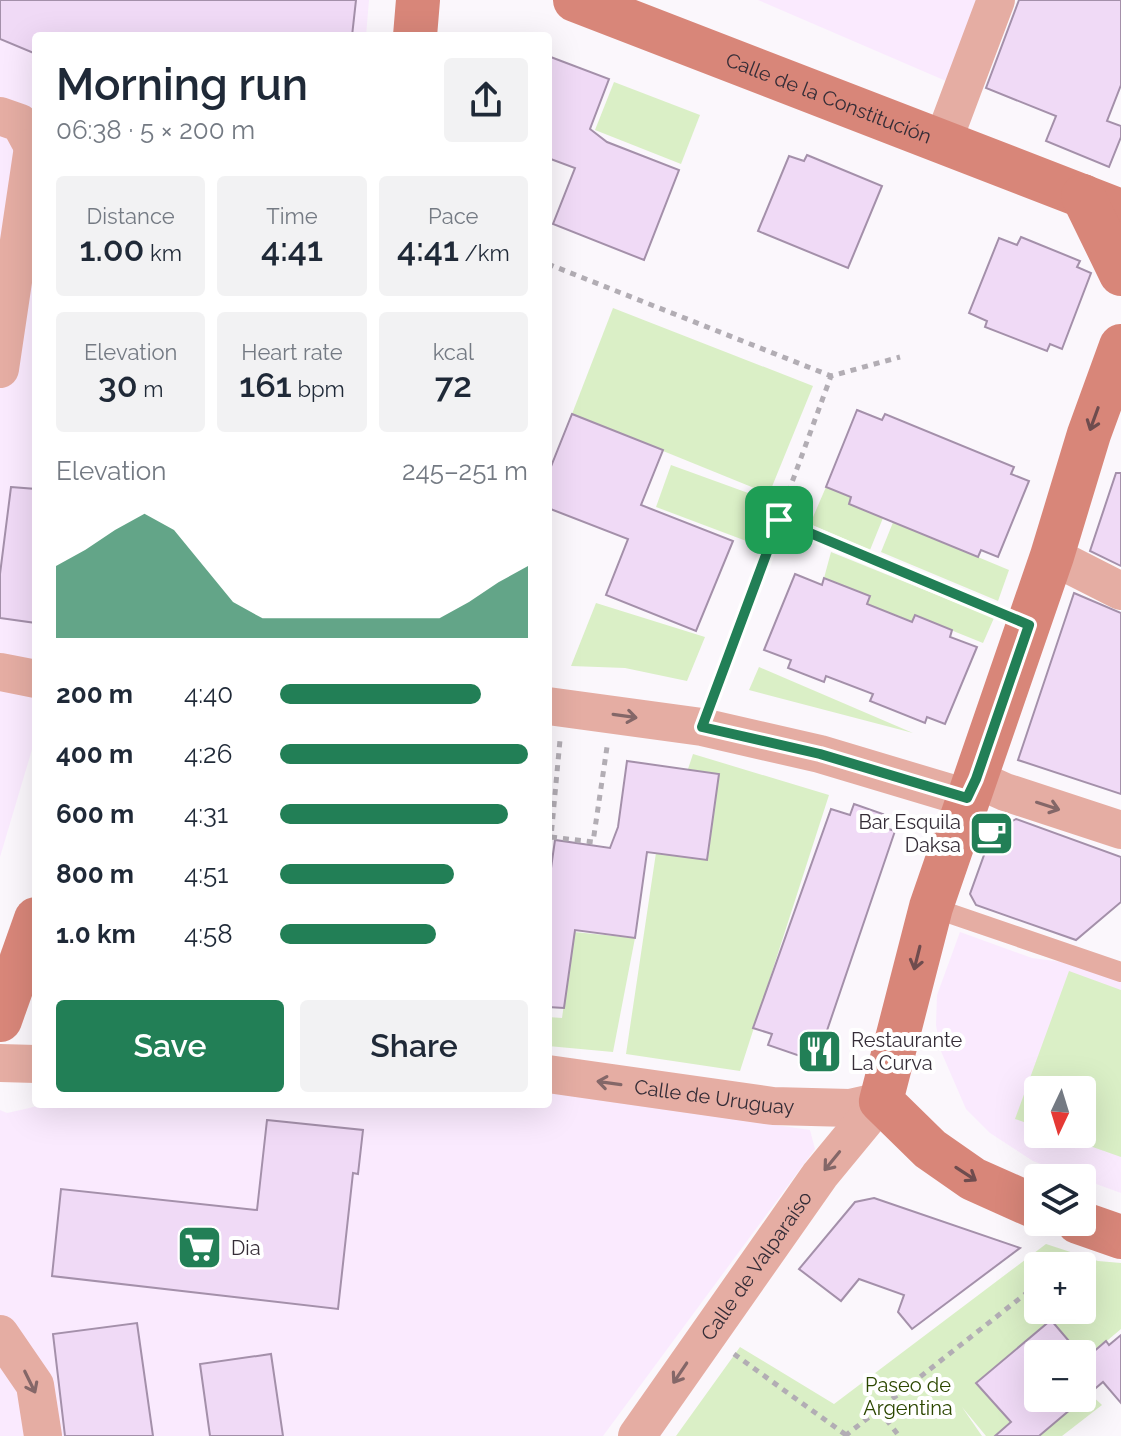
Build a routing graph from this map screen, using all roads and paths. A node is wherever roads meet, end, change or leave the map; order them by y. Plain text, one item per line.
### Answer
1 (418, 0) edge
2 (575, 0) edge
3 (996, 0) edge
4 (415, 32) edge
5 (0, 116) edge
6 (943, 141) junction
7 (32, 144) edge
8 (32, 160) edge
9 (1102, 203) edge
10 (552, 266) edge
11 (1121, 274) edge
12 (1121, 346) edge
13 (900, 357) dead end
14 (0, 369) edge
15 (831, 376) junction
16 (779, 520) junction
17 (1052, 556) junction
18 (1121, 591) edge
19 (1029, 625) junction
20 (0, 672) edge
21 (32, 678) edge
22 (555, 706) edge
23 (611, 714) junction
24 (702, 727) junction
25 (552, 772) edge
26 (972, 788) junction
27 (1121, 830) edge
28 (552, 839) edge
29 (931, 907) junction
30 (32, 930) edge
31 (1121, 972) edge
32 (0, 1020) edge
33 (0, 1063) edge
34 (32, 1064) edge
35 (552, 1075) edge
36 (881, 1101) junction
37 (1024, 1202) edge
38 (1096, 1228) edge
39 (1121, 1237) edge
40 (1024, 1295) edge
41 (0, 1334) edge
42 (706, 1335) junction
43 (879, 1410) junction
44 (43, 1436) edge
45 (637, 1436) edge
46 (846, 1436) edge
47 (899, 1436) edge

1 - 4 main road
2 - 6 main road, Calle de la Constitución
3 - 6 street
5 - 7 street
6 - 9 main road, Calle de la Constitución
8 - 14 street
9 - 11 main road, Calle de la Constitución
10 - 15 path
12 -> 17 main road
13 - 15 path
15 - 16 path
16 - 19 path
16 - 24 path
17 - 18 street
17 - 19 main road
19 - 26 main road
20 - 21 street
22 - 23 street
22 - 25 path
23 -> 24 street
23 - 28 path
24 - 26 street
26 -> 27 street
26 - 29 main road
29 - 31 lane
29 -> 36 main road
30 - 32 main road
33 - 34 street
36 -> 35 street, Calle de Uruguay
36 -> 37 main road
36 -> 42 street, Calle de Valparaíso
38 - 39 main road
40 - 43 path
41 -> 44 street
42 -> 45 street, Calle de Valparaíso
42 - 46 path
43 - 46 path
43 - 47 path

